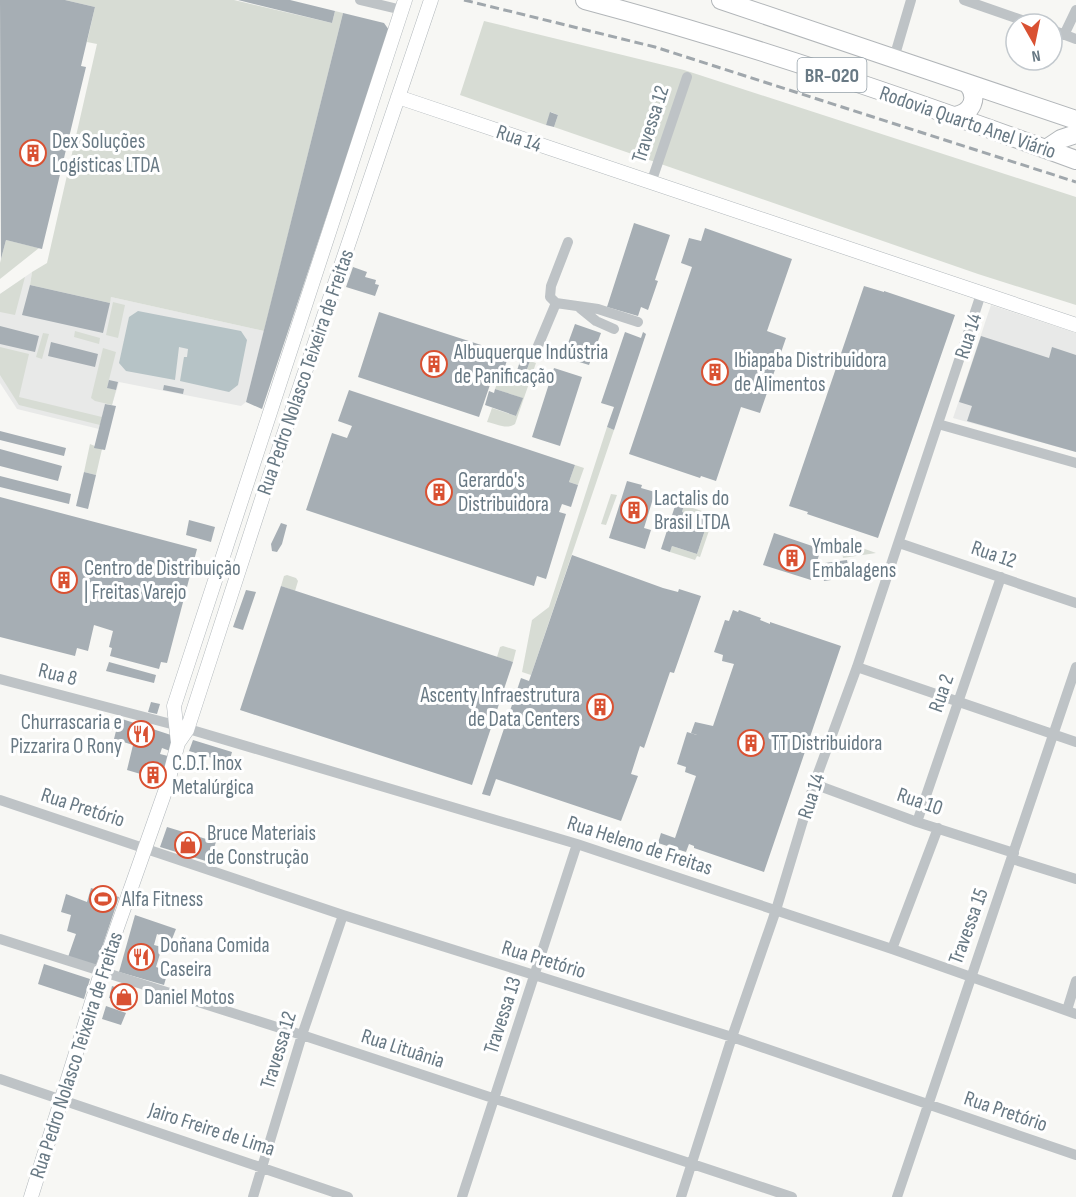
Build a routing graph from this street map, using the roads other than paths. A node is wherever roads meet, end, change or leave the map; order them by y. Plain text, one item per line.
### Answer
1 (360, 0) edge
2 (431, 0) edge
3 (585, 0) edge
4 (721, 0) edge
5 (910, 0) edge
6 (964, 0) edge
7 (404, 5) edge
8 (1076, 10) edge
9 (1004, 14) edge
10 (1064, 35) joint
11 (1076, 39) edge
12 (894, 58) junction
13 (687, 77) dead end
14 (968, 84) junction
15 (398, 97) junction
16 (955, 116) junction
17 (1076, 120) edge
18 (1076, 134) edge
19 (1046, 149) junction
20 (1076, 160) edge
21 (651, 183) junction
22 (568, 242) dead end
23 (314, 280) junction
24 (333, 287) junction
25 (981, 294) junction
26 (556, 303) junction
27 (580, 308) junction
28 (638, 322) dead end
29 (1076, 325) edge
30 (614, 329) dead end
31 (535, 353) dead end
32 (938, 424) junction
33 (1076, 463) edge
34 (899, 543) junction
35 (1001, 577) junction
36 (1076, 603) edge
37 (857, 667) junction
38 (1076, 667) edge
39 (0, 679) edge
40 (958, 701) junction
41 (181, 727) junction
42 (1053, 734) junction
43 (1076, 742) edge
44 (814, 784) junction
45 (0, 800) edge
46 (917, 822) junction
47 (938, 828) junction
48 (577, 844) junction
49 (145, 848) junction
50 (1013, 856) junction
51 (1076, 879) edge
52 (776, 910) junction
53 (343, 915) junction
54 (0, 939) edge
55 (892, 949) junction
56 (101, 973) junction
57 (535, 976) junction
58 (970, 976) junction
59 (1076, 981) edge
60 (1071, 1012) edge
61 (302, 1035) junction
62 (732, 1037) junction
63 (0, 1079) edge
64 (495, 1098) junction
65 (62, 1100) junction
66 (929, 1105) junction
67 (1076, 1155) edge
68 (693, 1164) junction
69 (263, 1167) junction
70 (31, 1197) edge
71 (253, 1197) edge
72 (348, 1197) edge
73 (462, 1197) edge
74 (681, 1197) edge
75 (792, 1197) edge
76 (897, 1197) edge

1 - 7 street
2 - 15 main road, Rua Pedro Nolasco Teixeira de Freitas
3 - 16 highway, Rodovia Quarto Anel Viário / BR-020
4 - 12 highway, Rodovia Quarto Anel Viário / BR-020
5 - 12 street
6 - 9 street
7 - 23 main road, Rua Pedro Nolasco Teixeira de Freitas
8 - 10 street
10 - 11 street
12 - 14 highway, Rodovia Quarto Anel Viário / BR-020
13 - 21 street, Travessa 12
14 - 16 highway
14 - 17 highway, Rodovia Quarto Anel Viário / BR-020
15 - 21 main road, Rua 14
15 - 24 main road, Rua Pedro Nolasco Teixeira de Freitas
16 - 19 highway, Rodovia Quarto Anel Viário / BR-020
18 - 19 highway
19 - 20 highway, Rodovia Quarto Anel Viário / BR-020
21 - 25 main road, Rua 14
22 - 26 street
23 - 24 main road
23 - 41 main road, Rua Pedro Nolasco Teixeira de Freitas
24 - 41 main road, Rua Pedro Nolasco Teixeira de Freitas
25 - 29 main road, Rua 14
25 - 32 street, Rua 14
26 - 27 street
26 - 31 street
27 - 28 street
27 - 30 street
32 - 33 street
32 - 34 street, Rua 14
34 - 35 street, Rua 12
34 - 37 street, Rua 14
35 - 36 street, Rua 12
35 - 40 street, Rua 2
37 - 40 street
37 - 44 street, Rua 14
38 - 42 street, Travessa 15
39 - 41 street, Rua 8
40 - 42 street
40 - 46 street, Rua 2
41 - 48 street, Rua Heleno de Freitas
41 - 49 main road, Rua Pedro Nolasco Teixeira de Freitas
42 - 43 street
42 - 50 street, Travessa 15
44 - 46 street, Rua 10
44 - 52 street, Rua 14
45 - 49 street, Rua Pretório
46 - 47 street, Rua 10
47 - 50 street, Rua 10
47 - 55 street
48 - 52 street, Rua Heleno de Freitas
48 - 57 street, Travessa 13
49 - 53 street, Rua Pretório
49 - 56 main road, Rua Pedro Nolasco Teixeira de Freitas
50 - 51 street, Rua 10
50 - 58 street, Travessa 15
52 - 55 street, Rua Heleno de Freitas
52 - 62 street, Rua 14
53 - 57 street, Rua Pretório
53 - 61 street, Travessa 12
54 - 56 street, Rua Lituânia
55 - 58 street, Rua Heleno de Freitas
56 - 61 street, Rua Lituânia
56 - 65 main road, Rua Pedro Nolasco Teixeira de Freitas
57 - 62 street, Rua Pretório
57 - 64 street, Travessa 13
58 - 60 street, Rua Heleno de Freitas
58 - 66 street, Travessa 15
59 - 60 street
61 - 64 street, Rua Lituânia
61 - 69 street, Travessa 12
62 - 66 street, Rua Pretório
62 - 68 street, Rua 14
63 - 65 street, Jairo Freire de Lima
64 - 68 street, Rua Lituânia
64 - 73 street, Travessa 13
65 - 69 street, Jairo Freire de Lima
65 - 70 main road, Rua Pedro Nolasco Teixeira de Freitas
66 - 67 street, Rua Pretório
66 - 76 street, Travessa 15
68 - 74 street, Rua 14
68 - 75 street, Rua Lituânia
69 - 71 street, Travessa 12
69 - 72 street, Jairo Freire de Lima

